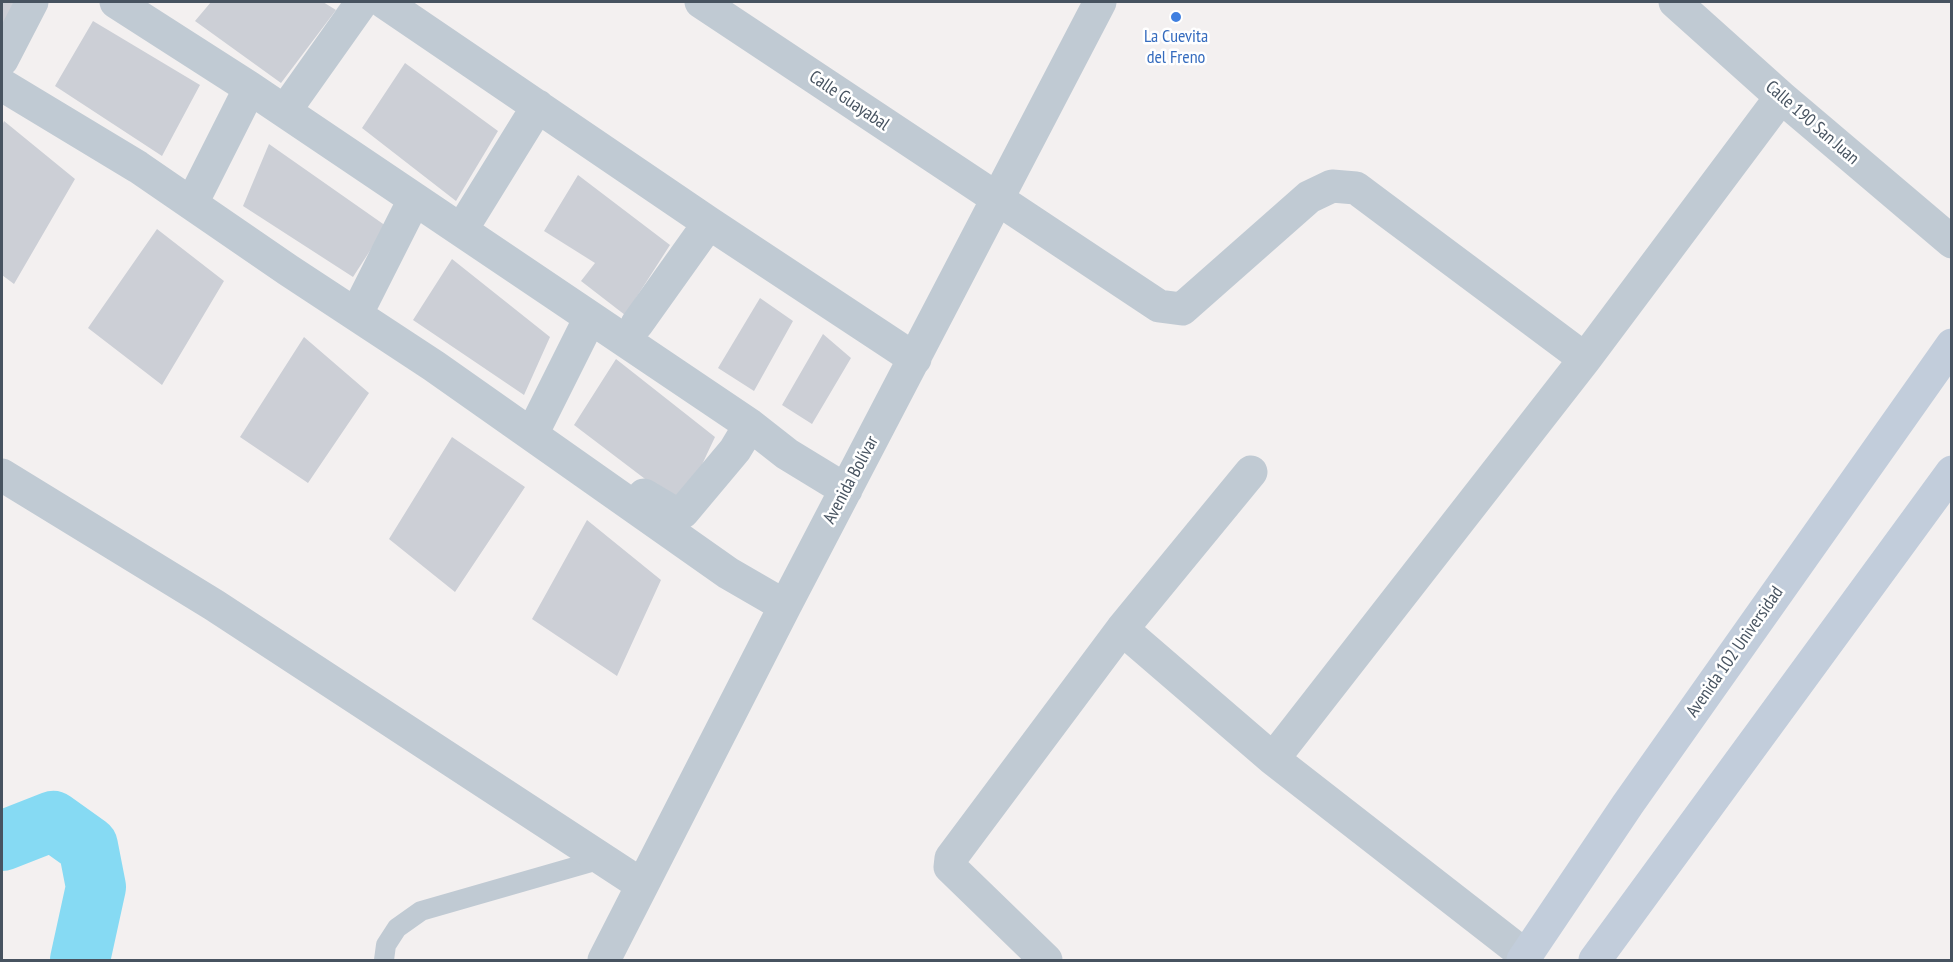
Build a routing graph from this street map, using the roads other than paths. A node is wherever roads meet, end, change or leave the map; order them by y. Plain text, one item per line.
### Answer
1 (32, 2) edge
2 (116, 2) edge
3 (152, 2) edge
4 (362, 2) edge
5 (384, 2) edge
6 (701, 2) edge
7 (1100, 2) edge
8 (1675, 2) edge
9 (2, 60) edge
10 (2, 65) edge
11 (2, 85) edge
12 (250, 88) junction
13 (1781, 97) junction
14 (294, 98) junction
15 (538, 106) junction
16 (196, 193) junction
17 (414, 200) junction
18 (997, 200) junction
19 (470, 216) junction
20 (709, 223) junction
21 (1952, 242) edge
22 (362, 303) junction
23 (590, 318) junction
24 (637, 324) junction
25 (1952, 345) edge
26 (915, 359) junction
27 (1585, 359) junction
28 (538, 422) junction
29 (750, 425) junction
30 (1251, 472) dead end
31 (1952, 472) edge
32 (2, 475) edge
33 (850, 481) junction
34 (784, 606) junction
35 (1122, 629) junction
36 (1273, 759) junction
37 (602, 859) junction
38 (642, 885) junction
39 (612, 957) edge
40 (1524, 958) edge
41 (384, 960) edge
42 (1046, 960) edge
43 (1595, 960) edge

1 - 9 street
2 - 12 street
3 - 14 street
4 - 14 street
5 - 15 street
6 - 18 street, Calle Guayabal
7 - 18 street, Avenida Bolívar
8 - 13 street, Calle 190 San Juan
10 - 16 street
11 - 34 street
12 - 16 street
12 - 17 street
13 - 21 street, Calle 190 San Juan
13 - 27 street
14 - 19 street
15 - 19 street
15 - 20 street
16 - 22 street
17 - 22 street
17 - 23 street
18 - 26 street, Avenida Bolívar
18 - 27 street, Calle Guayabal
19 - 24 street
20 - 24 street
20 - 26 street
22 - 28 street
23 - 28 street
23 - 29 street
24 - 33 street
25 - 40 main road, Avenida 102 Universidad
26 - 33 street, Avenida Bolívar
27 - 36 street
28 - 29 street
29 - 33 street
30 - 35 street
31 - 43 main road
32 - 37 street
33 - 34 street, Avenida Bolívar
34 - 38 street, Avenida Bolívar
35 - 36 street
35 - 42 street
36 - 40 street
37 - 38 street
37 - 41 lane
38 - 39 street, Avenida Bolívar

